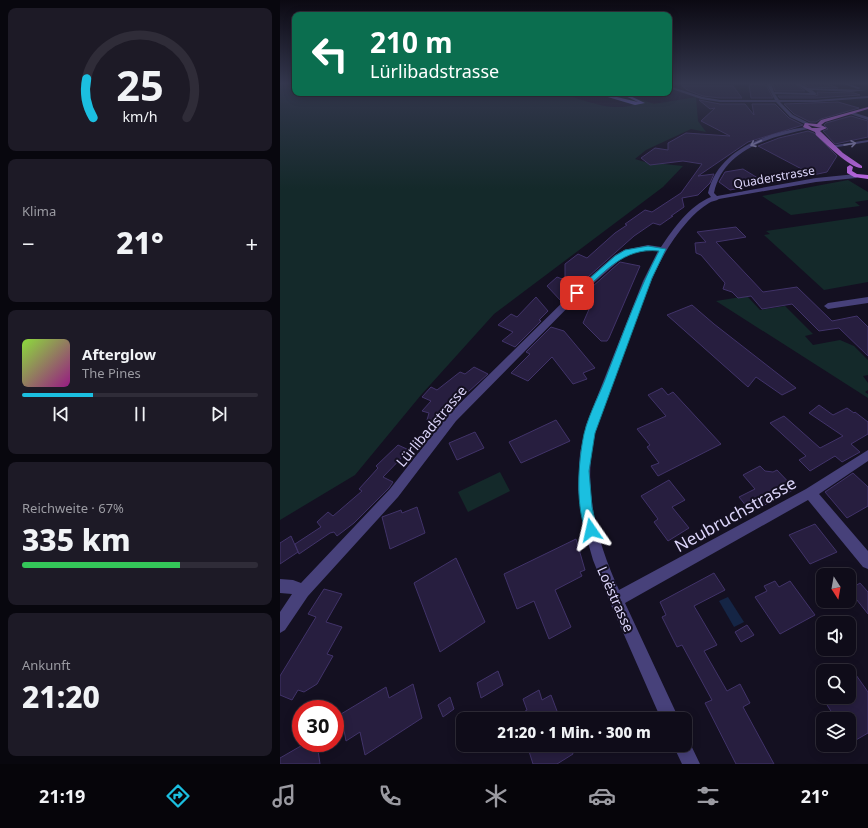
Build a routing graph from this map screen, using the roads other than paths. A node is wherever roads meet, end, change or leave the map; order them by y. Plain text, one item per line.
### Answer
1 (796, 119) edge
2 (838, 119) edge
3 (806, 126) junction
4 (817, 127) junction
5 (868, 141) edge
6 (832, 146) junction
7 (841, 154) junction
8 (860, 166) junction
9 (867, 168) edge
10 (849, 169) junction
11 (856, 176) junction
12 (836, 177) junction
13 (868, 177) edge
14 (716, 199) junction
15 (663, 249) junction
16 (868, 300) edge
17 (828, 306) dead end
18 (868, 455) edge
19 (810, 493) junction
20 (868, 562) edge
21 (280, 586) edge
22 (303, 591) junction
23 (616, 600) junction
24 (280, 625) edge
25 (667, 712) edge
26 (685, 752) edge
27 (690, 764) edge

1 - 3 street
2 - 4 main road
3 - 4 main road
3 -> 14 street
4 - 6 main road
6 -> 5 street
6 - 7 main road
7 - 8 main road
7 - 10 main road
8 - 9 main road
8 - 10 main road
10 - 11 main road
10 - 12 street, Quaderstrasse
11 - 12 street, Quaderstrasse
11 - 13 main road
12 - 14 street, Quaderstrasse
14 - 15 street, Loëstrasse
15 - 22 street, Lürlibadstrasse
15 - 23 street, Loëstrasse
16 - 17 street
18 - 19 street, Neubruchstrasse
19 - 20 street
19 - 23 street, Neubruchstrasse
21 - 22 street
22 - 24 street, Lürlibadstrasse
23 - 25 street, Loëstrasse
26 - 27 street

